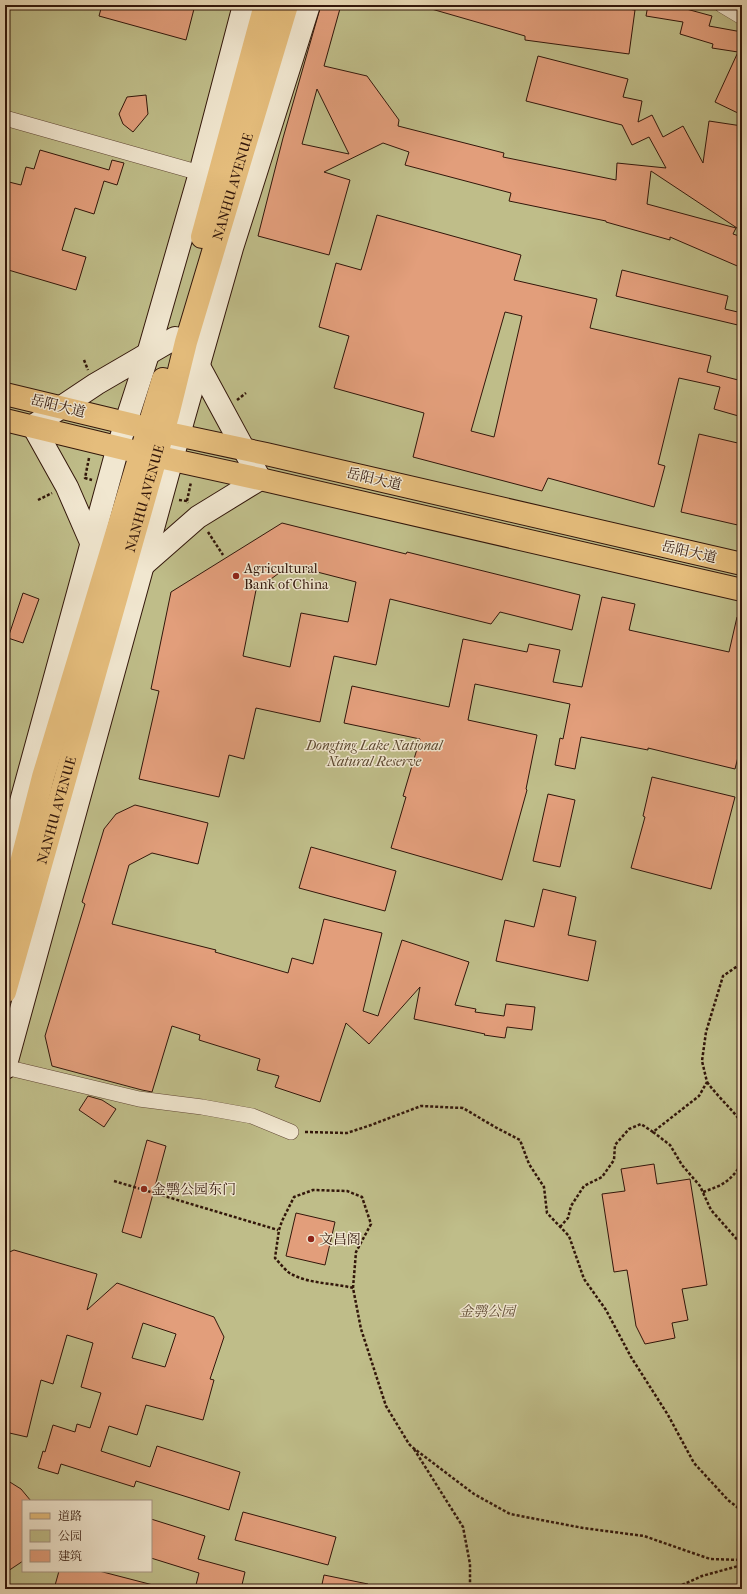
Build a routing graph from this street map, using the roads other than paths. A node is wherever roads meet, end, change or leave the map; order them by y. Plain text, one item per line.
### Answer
1 (244, 5) edge
2 (265, 5) edge
3 (287, 5) edge
4 (309, 5) edge
5 (722, 5) edge
6 (742, 17) edge
7 (5, 118) edge
8 (200, 173) junction
9 (181, 340) junction
10 (148, 354) junction
11 (198, 365) junction
12 (5, 394) edge
13 (61, 407) junction
14 (5, 420) edge
15 (125, 423) junction
16 (33, 426) junction
17 (163, 432) junction
18 (118, 447) junction
19 (244, 450) junction
20 (156, 456) junction
21 (260, 479) junction
22 (92, 543) junction
23 (742, 564) edge
24 (143, 566) junction
25 (111, 582) junction
26 (742, 590) edge
27 (5, 860) edge
28 (5, 925) edge
29 (5, 992) edge
30 (5, 1067) edge
31 (291, 1132) road end

1 - 8 main road
2 - 9 main road, NANHU AVENUE
3 - 9 main road, NANHU AVENUE
4 - 11 main road
5 - 6 street
7 - 8 street
8 - 10 main road
9 - 10 main road
9 - 11 main road
9 - 17 main road, NANHU AVENUE
10 - 13 main road
10 - 15 main road
11 - 17 main road
11 - 19 main road
12 - 13 main road, 岳阳大道
13 - 15 main road, 岳阳大道
13 - 16 main road
14 - 16 main road, 岳阳大道
15 - 17 main road, 岳阳大道
15 - 18 main road
16 - 18 main road, 岳阳大道
16 - 22 main road
17 - 19 main road, 岳阳大道
17 - 20 main road, NANHU AVENUE
18 - 20 main road, 岳阳大道
18 - 22 main road
19 - 21 main road
19 - 23 main road, 岳阳大道
20 - 21 main road, 岳阳大道
20 - 24 main road
20 - 25 main road, NANHU AVENUE
21 - 24 main road
21 - 26 main road, 岳阳大道
22 - 25 main road
22 - 27 main road
24 - 25 main road
24 - 30 main road
25 - 28 main road, NANHU AVENUE
25 - 29 main road, NANHU AVENUE
30 - 31 street

